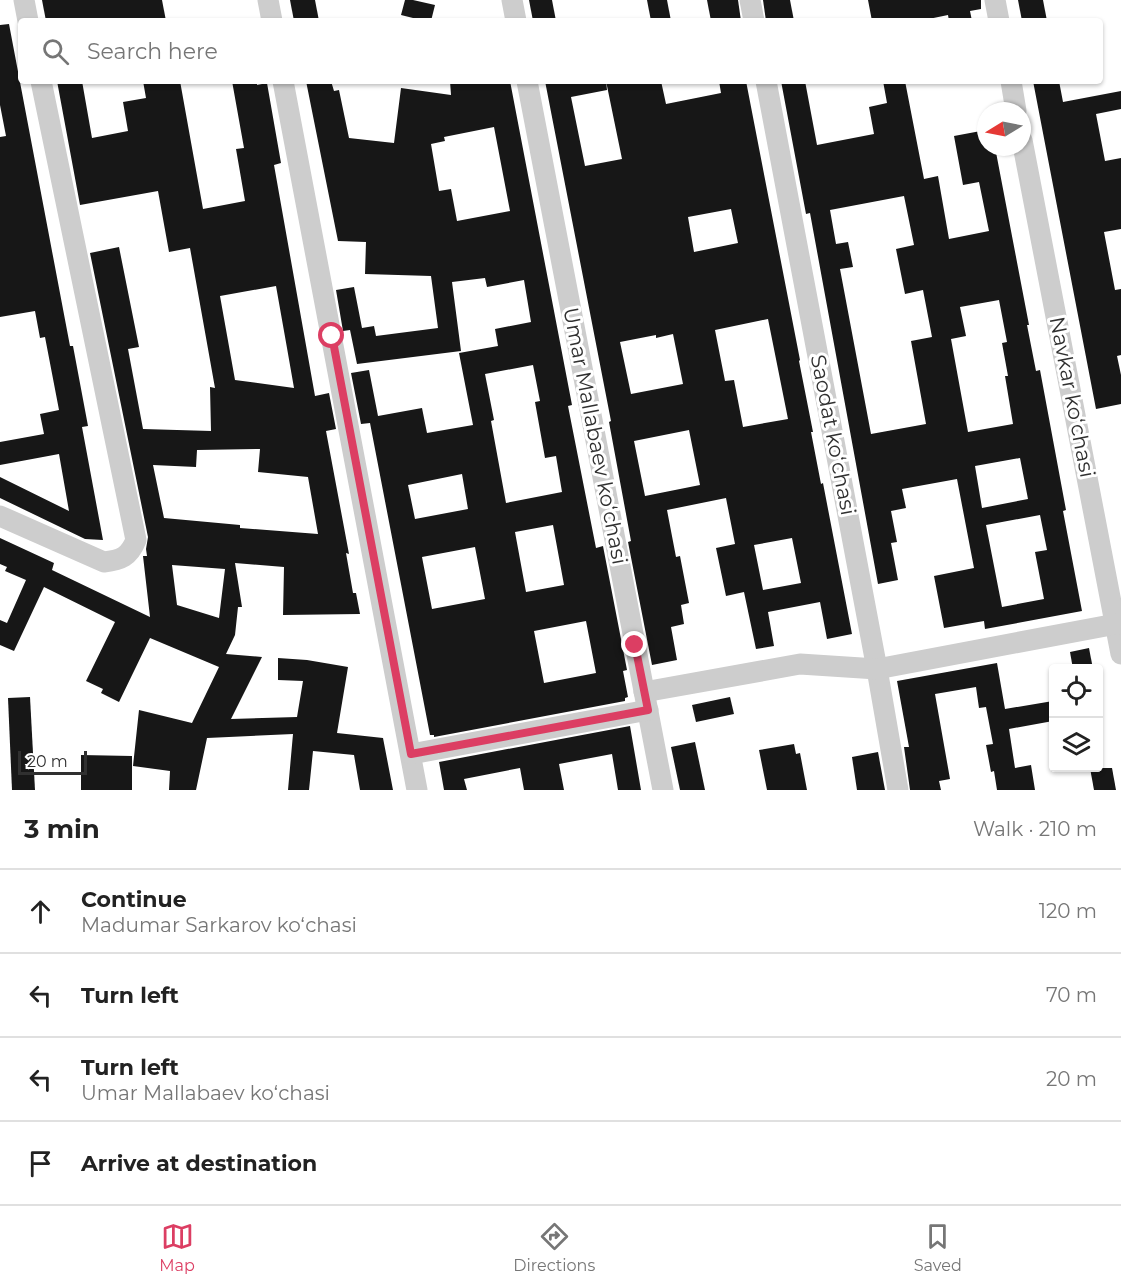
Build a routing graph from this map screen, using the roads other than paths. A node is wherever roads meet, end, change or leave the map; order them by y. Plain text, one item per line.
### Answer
1 (24, 0) edge
2 (268, 0) edge
3 (512, 0) edge
4 (750, 0) edge
5 (995, 0) edge
6 (27, 18) edge
7 (271, 18) edge
8 (515, 18) edge
9 (753, 18) edge
10 (998, 18) edge
11 (42, 84) edge
12 (284, 84) edge
13 (528, 84) edge
14 (767, 84) edge
15 (1012, 84) edge
16 (1014, 102) edge
17 (1025, 156) edge
18 (0, 516) edge
19 (1118, 624) edge
20 (1121, 654) edge
21 (877, 669) junction
22 (646, 701) junction
23 (411, 754) junction
24 (417, 790) edge
25 (663, 790) edge
26 (898, 790) edge

1 - 6 street
2 - 7 street
3 - 8 street
4 - 9 street
5 - 10 street
11 - 18 street
12 - 23 street
13 - 22 street, Umar Mallabaev koʻchasi
14 - 21 street, Saodat koʻchasi
15 - 16 street
17 - 19 street, Navkar koʻchasi
19 - 20 street, Navkar koʻchasi
19 - 21 street
21 - 22 street
21 - 26 street, Saodat koʻchasi
22 - 23 street
22 - 25 street, Umar Mallabaev koʻchasi
23 - 24 street

